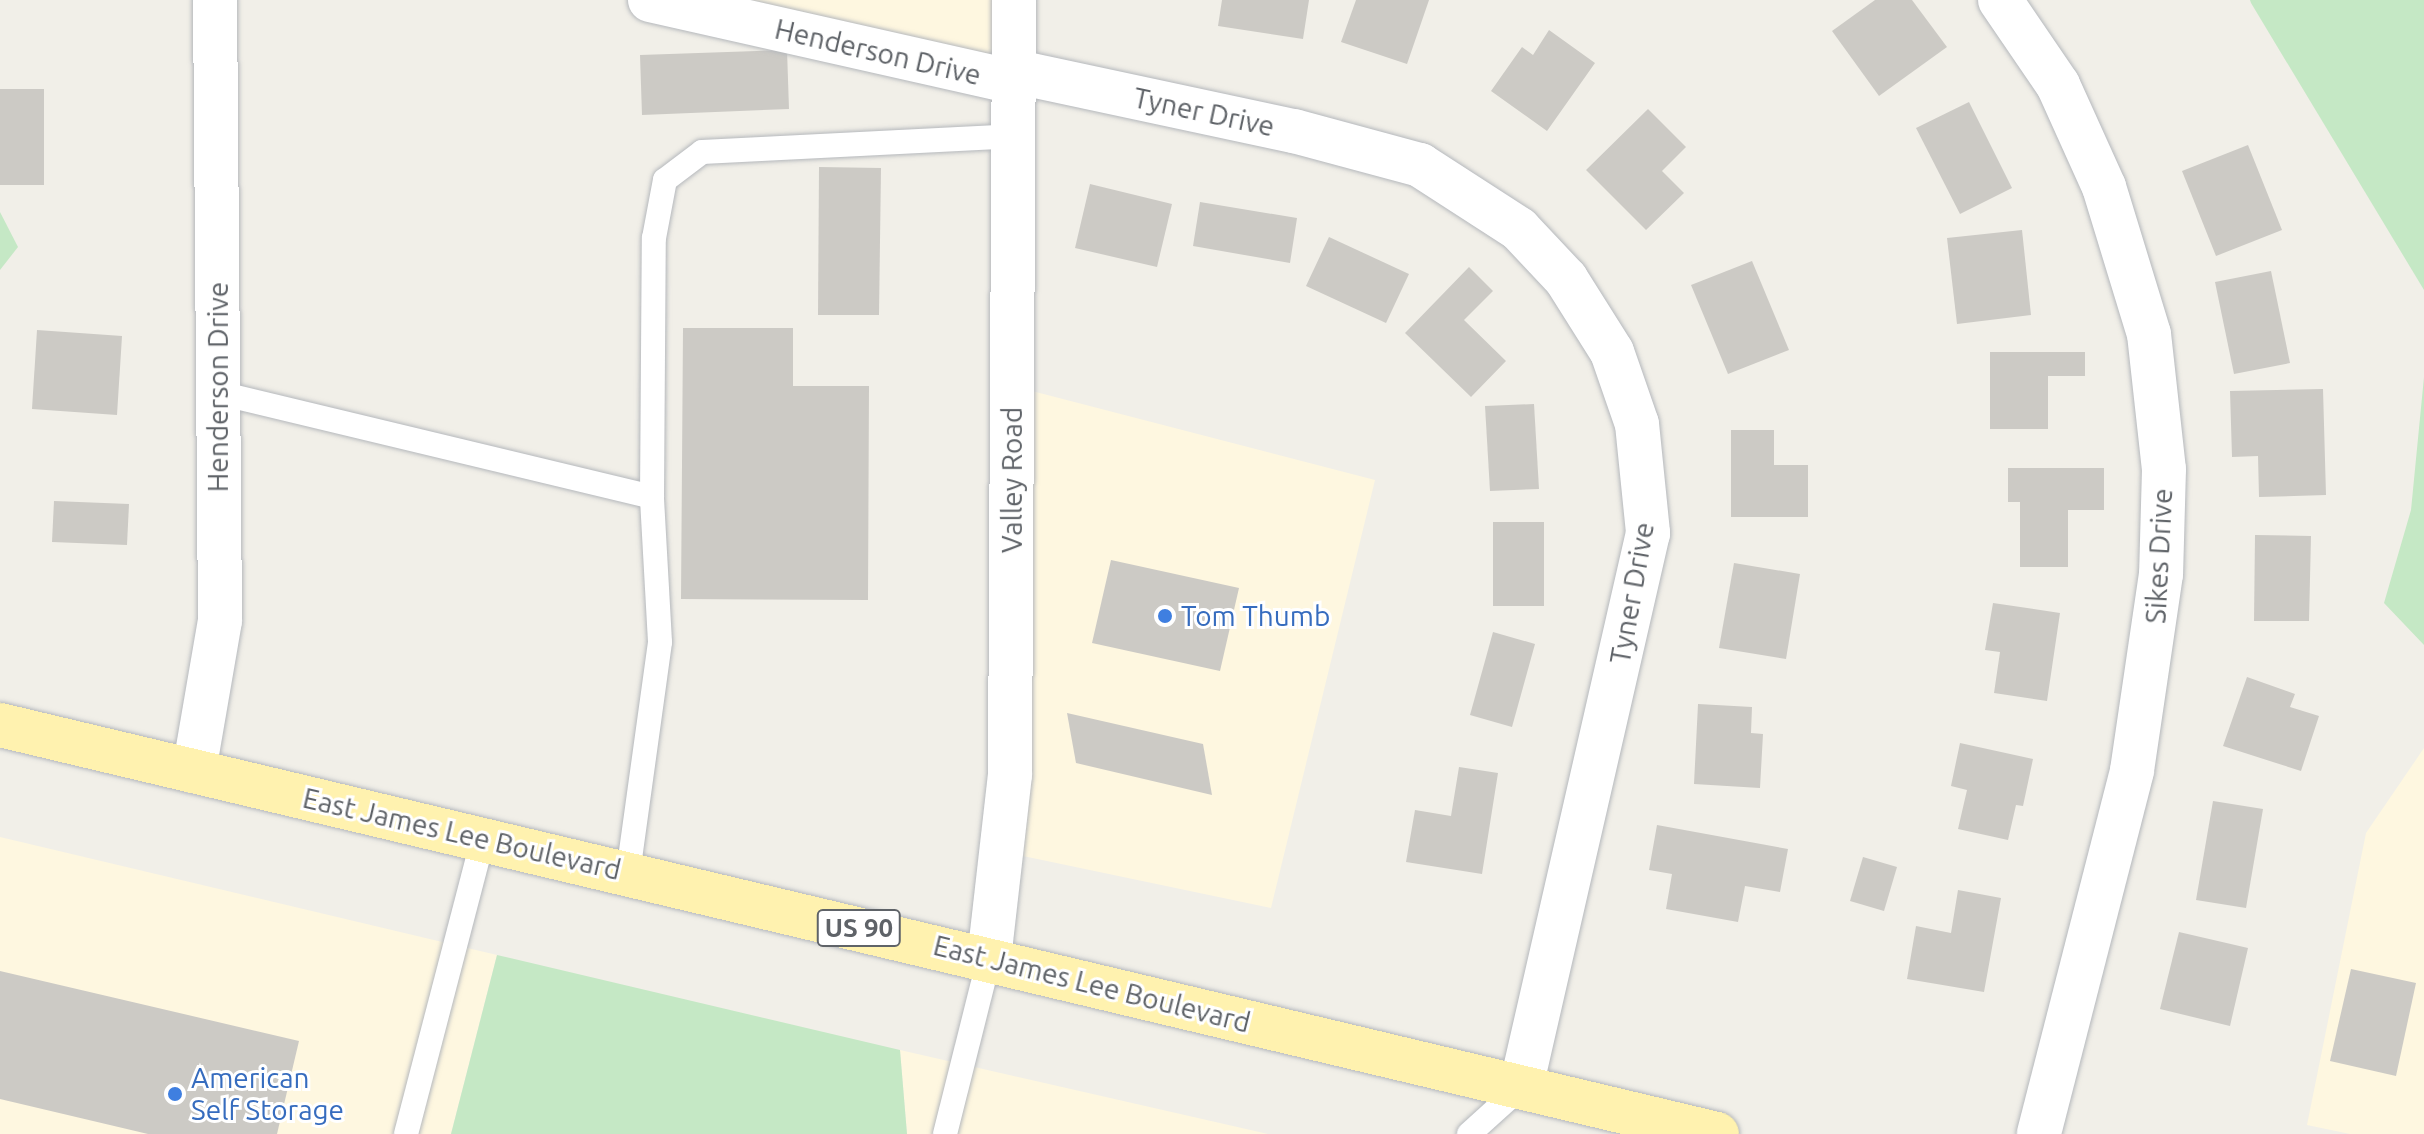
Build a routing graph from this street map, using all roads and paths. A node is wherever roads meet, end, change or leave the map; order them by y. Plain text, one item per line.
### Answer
1 (215, 0) edge
2 (650, 0) edge
3 (1014, 0) edge
4 (2000, 0) edge
5 (1013, 77) junction
6 (1013, 136) junction
7 (219, 393) junction
8 (652, 497) junction
9 (0, 725) edge
10 (194, 771) junction
11 (483, 839) junction
12 (628, 873) junction
13 (989, 959) junction
14 (1521, 1087) junction
15 (1642, 1126) edge
16 (406, 1134) edge
17 (945, 1134) edge
18 (1469, 1134) edge
19 (1717, 1134) edge
20 (2039, 1134) edge

1 - 7 street, Henderson Drive
2 - 5 street, Henderson Drive
3 - 5 street, Valley Road
4 - 20 street, Sikes Drive
5 - 6 street, Valley Road
5 - 14 street, Tyner Drive
6 - 8 lane
6 - 13 street, Valley Road
7 - 8 lane
7 - 10 street, Henderson Drive
8 - 12 lane
9 - 10 main road, East James Lee Boulevard / US 90
10 - 11 main road, East James Lee Boulevard / US 90
11 - 12 main road, East James Lee Boulevard / US 90
11 - 16 lane
12 - 13 main road, East James Lee Boulevard / US 90
13 - 14 main road, East James Lee Boulevard / US 90
13 - 17 lane
14 - 15 main road, East James Lee Boulevard / US 90
14 - 18 lane
15 - 19 main road, East James Lee Boulevard / US 90

